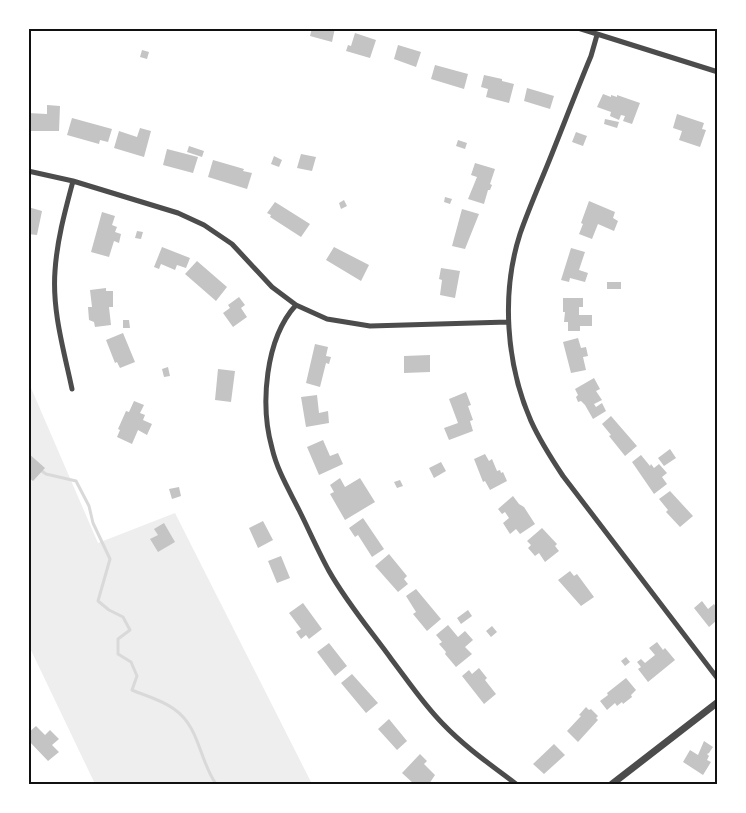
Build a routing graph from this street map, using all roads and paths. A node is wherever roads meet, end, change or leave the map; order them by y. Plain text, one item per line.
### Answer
1 (578, 28) edge
2 (597, 35) junction
3 (717, 72) edge
4 (28, 171) edge
5 (73, 181) junction
6 (296, 305) junction
7 (508, 322) junction
8 (72, 389) dead end
9 (717, 679) edge
10 (717, 702) edge
11 (516, 784) edge
12 (612, 784) edge

1 - 2 street
2 - 3 street
2 - 7 street
4 - 5 street
5 - 6 street
5 - 8 street
6 - 7 street
6 - 11 street
7 - 9 street
10 - 12 street

